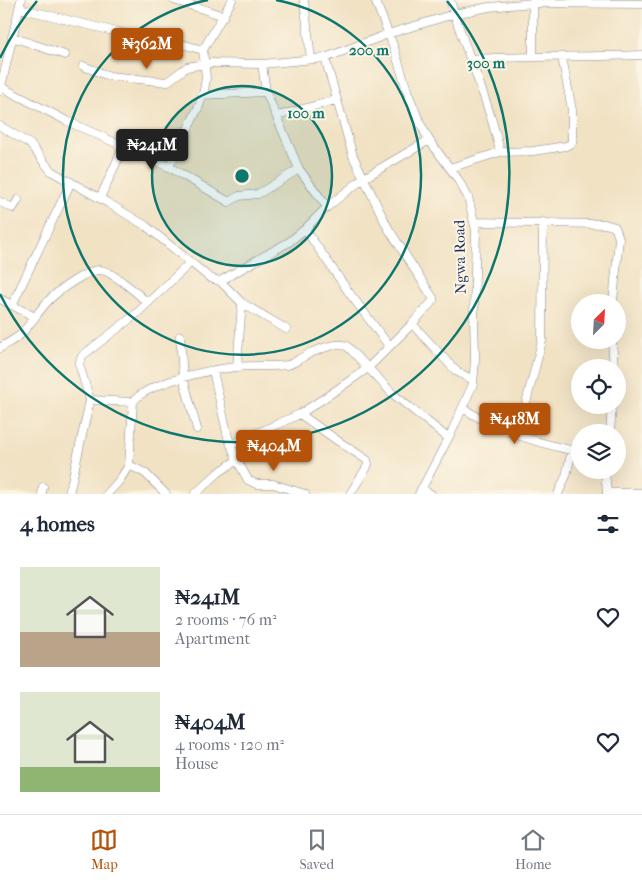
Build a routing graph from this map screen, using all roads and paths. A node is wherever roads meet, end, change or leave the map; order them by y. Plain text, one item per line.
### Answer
1 (174, 0) edge
2 (232, 0) edge
3 (304, 0) edge
4 (375, 0) edge
5 (450, 0) edge
6 (533, 2) edge
7 (20, 4) edge
8 (642, 4) edge
9 (454, 14) junction
10 (224, 16) junction
11 (388, 34) junction
12 (12, 37) junction
13 (203, 50) junction
14 (65, 55) dead end
15 (642, 55) edge
16 (533, 56) junction
17 (562, 57) junction
18 (325, 58) junction
19 (311, 59) junction
20 (470, 59) junction
21 (262, 64) junction
22 (205, 65) junction
23 (83, 66) dead end
24 (1, 90) edge
25 (266, 92) junction
26 (202, 95) junction
27 (336, 100) junction
28 (277, 116) junction
29 (0, 126) edge
30 (429, 140) junction
31 (124, 146) junction
32 (500, 152) junction
33 (169, 166) junction
34 (450, 168) junction
35 (299, 169) junction
36 (364, 178) junction
37 (71, 182) junction
38 (100, 198) junction
39 (18, 200) dead end
40 (0, 202) edge
41 (327, 206) junction
42 (475, 222) junction
43 (543, 222) junction
44 (305, 229) junction
45 (191, 262) junction
46 (220, 281) junction
47 (613, 294) edge
48 (0, 300) edge
49 (147, 302) junction
50 (242, 303) junction
51 (12, 305) junction
52 (35, 317) junction
53 (411, 325) junction
54 (286, 328) dead end
55 (180, 336) dead end
56 (389, 346) junction
57 (0, 348) edge
58 (236, 367) junction
59 (368, 368) junction
60 (213, 370) junction
61 (183, 377) junction
62 (473, 380) junction
63 (90, 400) junction
64 (133, 402) junction
65 (463, 408) junction
66 (300, 414) junction
67 (197, 429) dead end
68 (518, 434) junction
69 (448, 438) junction
70 (231, 445) junction
71 (571, 450) edge
72 (236, 460) junction
73 (571, 464) edge
74 (129, 466) junction
75 (606, 479) edge
76 (282, 490) edge
77 (420, 491) edge
78 (642, 493) edge
79 (69, 494) edge
80 (107, 494) edge
81 (166, 494) edge
82 (196, 494) edge
83 (305, 494) edge
84 (350, 494) edge
85 (431, 494) edge
86 (558, 494) edge
87 (607, 494) edge

1 - 10 street
2 - 10 street
3 - 19 street
4 - 11 street, Ngwa Road
5 - 9 street
6 - 8 street
6 - 9 street
6 - 16 street
7 - 12 street
7 - 13 street
9 - 11 street
9 - 20 street
10 - 13 street
11 - 18 street
11 - 30 street, Ngwa Road
12 - 14 street
12 - 24 street
13 - 22 street
15 - 17 street
16 - 17 street
16 - 20 street
17 - 32 street
18 - 19 street
18 - 27 street
19 - 21 street
20 - 32 street
21 - 22 street
21 - 25 street
22 - 23 street
22 - 26 street
24 - 31 street
25 - 26 street
25 - 28 street
26 - 33 street
27 - 28 street
27 - 36 street
28 - 35 street
29 - 37 street
30 - 34 street, Ngwa Road
30 - 36 street
31 - 33 street
31 - 38 street
32 - 34 street
33 - 35 street
34 - 42 street, Ngwa Road
35 - 41 street
36 - 41 street
36 - 53 street
37 - 38 street
37 - 51 street
38 - 45 street
39 - 40 street
41 - 44 street
42 - 43 street
42 - 62 street, Ngwa Road
43 - 47 street
43 - 68 street
44 - 46 street
44 - 56 street
45 - 46 street
45 - 49 street
46 - 50 street
48 - 51 street
49 - 52 street
49 - 63 street
50 - 54 street
50 - 58 street
51 - 52 street
52 - 57 street
53 - 56 street
53 - 62 street
55 - 61 street
56 - 59 street
58 - 59 street
58 - 60 street
59 - 66 street
59 - 69 street
60 - 61 street
60 - 70 street
61 - 64 street
61 - 67 street
62 - 65 street, Ngwa Road
63 - 64 street
63 - 79 street
64 - 74 street
65 - 68 street
65 - 69 street, Ngwa Road
66 - 70 street
66 - 84 street
68 - 71 street
69 - 77 street, Ngwa Road
70 - 72 street
72 - 76 street
72 - 82 street
73 - 86 street
74 - 80 street
74 - 81 street
75 - 87 street
76 - 83 street
77 - 85 street
78 - 87 street

